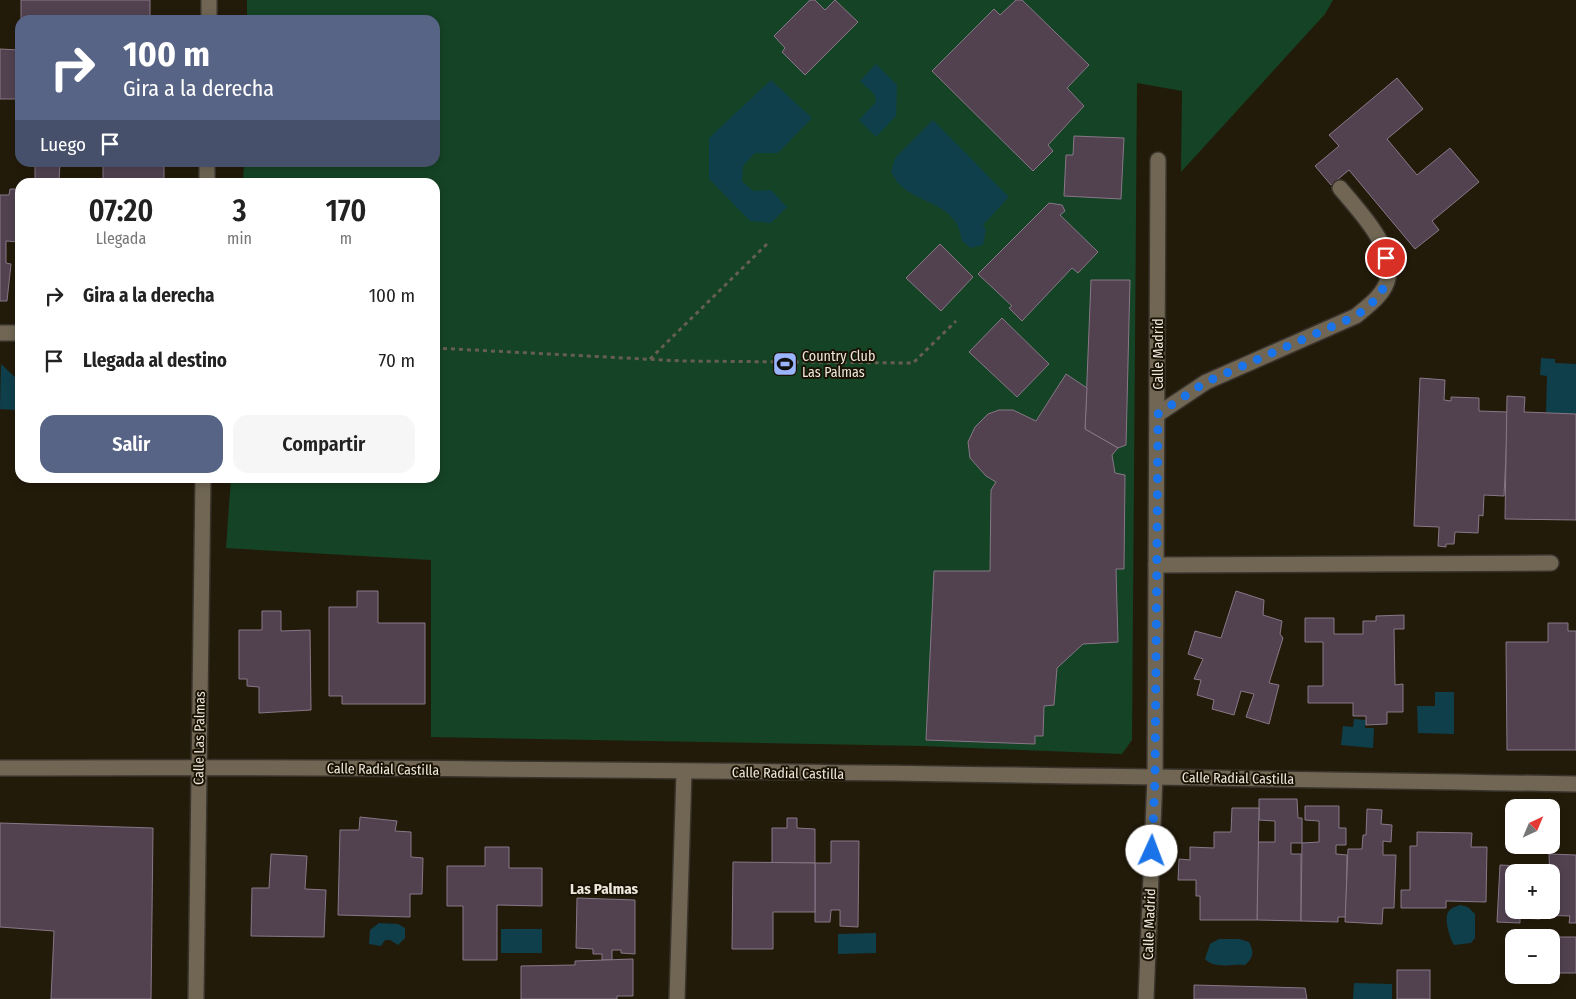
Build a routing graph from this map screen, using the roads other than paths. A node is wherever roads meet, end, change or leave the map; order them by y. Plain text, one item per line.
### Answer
1 (209, 0) edge
2 (209, 15) edge
3 (1158, 160) dead end
4 (1340, 188) dead end
5 (0, 333) edge
6 (15, 333) edge
7 (1158, 414) junction
8 (203, 483) edge
9 (1551, 563) dead end
10 (1156, 565) junction
11 (0, 768) edge
12 (199, 768) junction
13 (684, 772) junction
14 (1155, 777) junction
15 (1576, 784) edge
16 (196, 999) edge
17 (677, 999) edge
18 (1146, 999) edge

1 - 2 street
3 - 7 street, Calle Madrid
4 - 7 street
5 - 6 street
7 - 10 street, Calle Madrid
8 - 12 street, Calle Las Palmas
9 - 10 street
10 - 14 street, Calle Madrid
11 - 12 street, Calle Radial Castilla
12 - 13 street, Calle Radial Castilla
12 - 16 street, Calle Las Palmas
13 - 14 street, Calle Radial Castilla
13 - 17 street
14 - 15 street, Calle Radial Castilla
14 - 18 street, Calle Madrid

